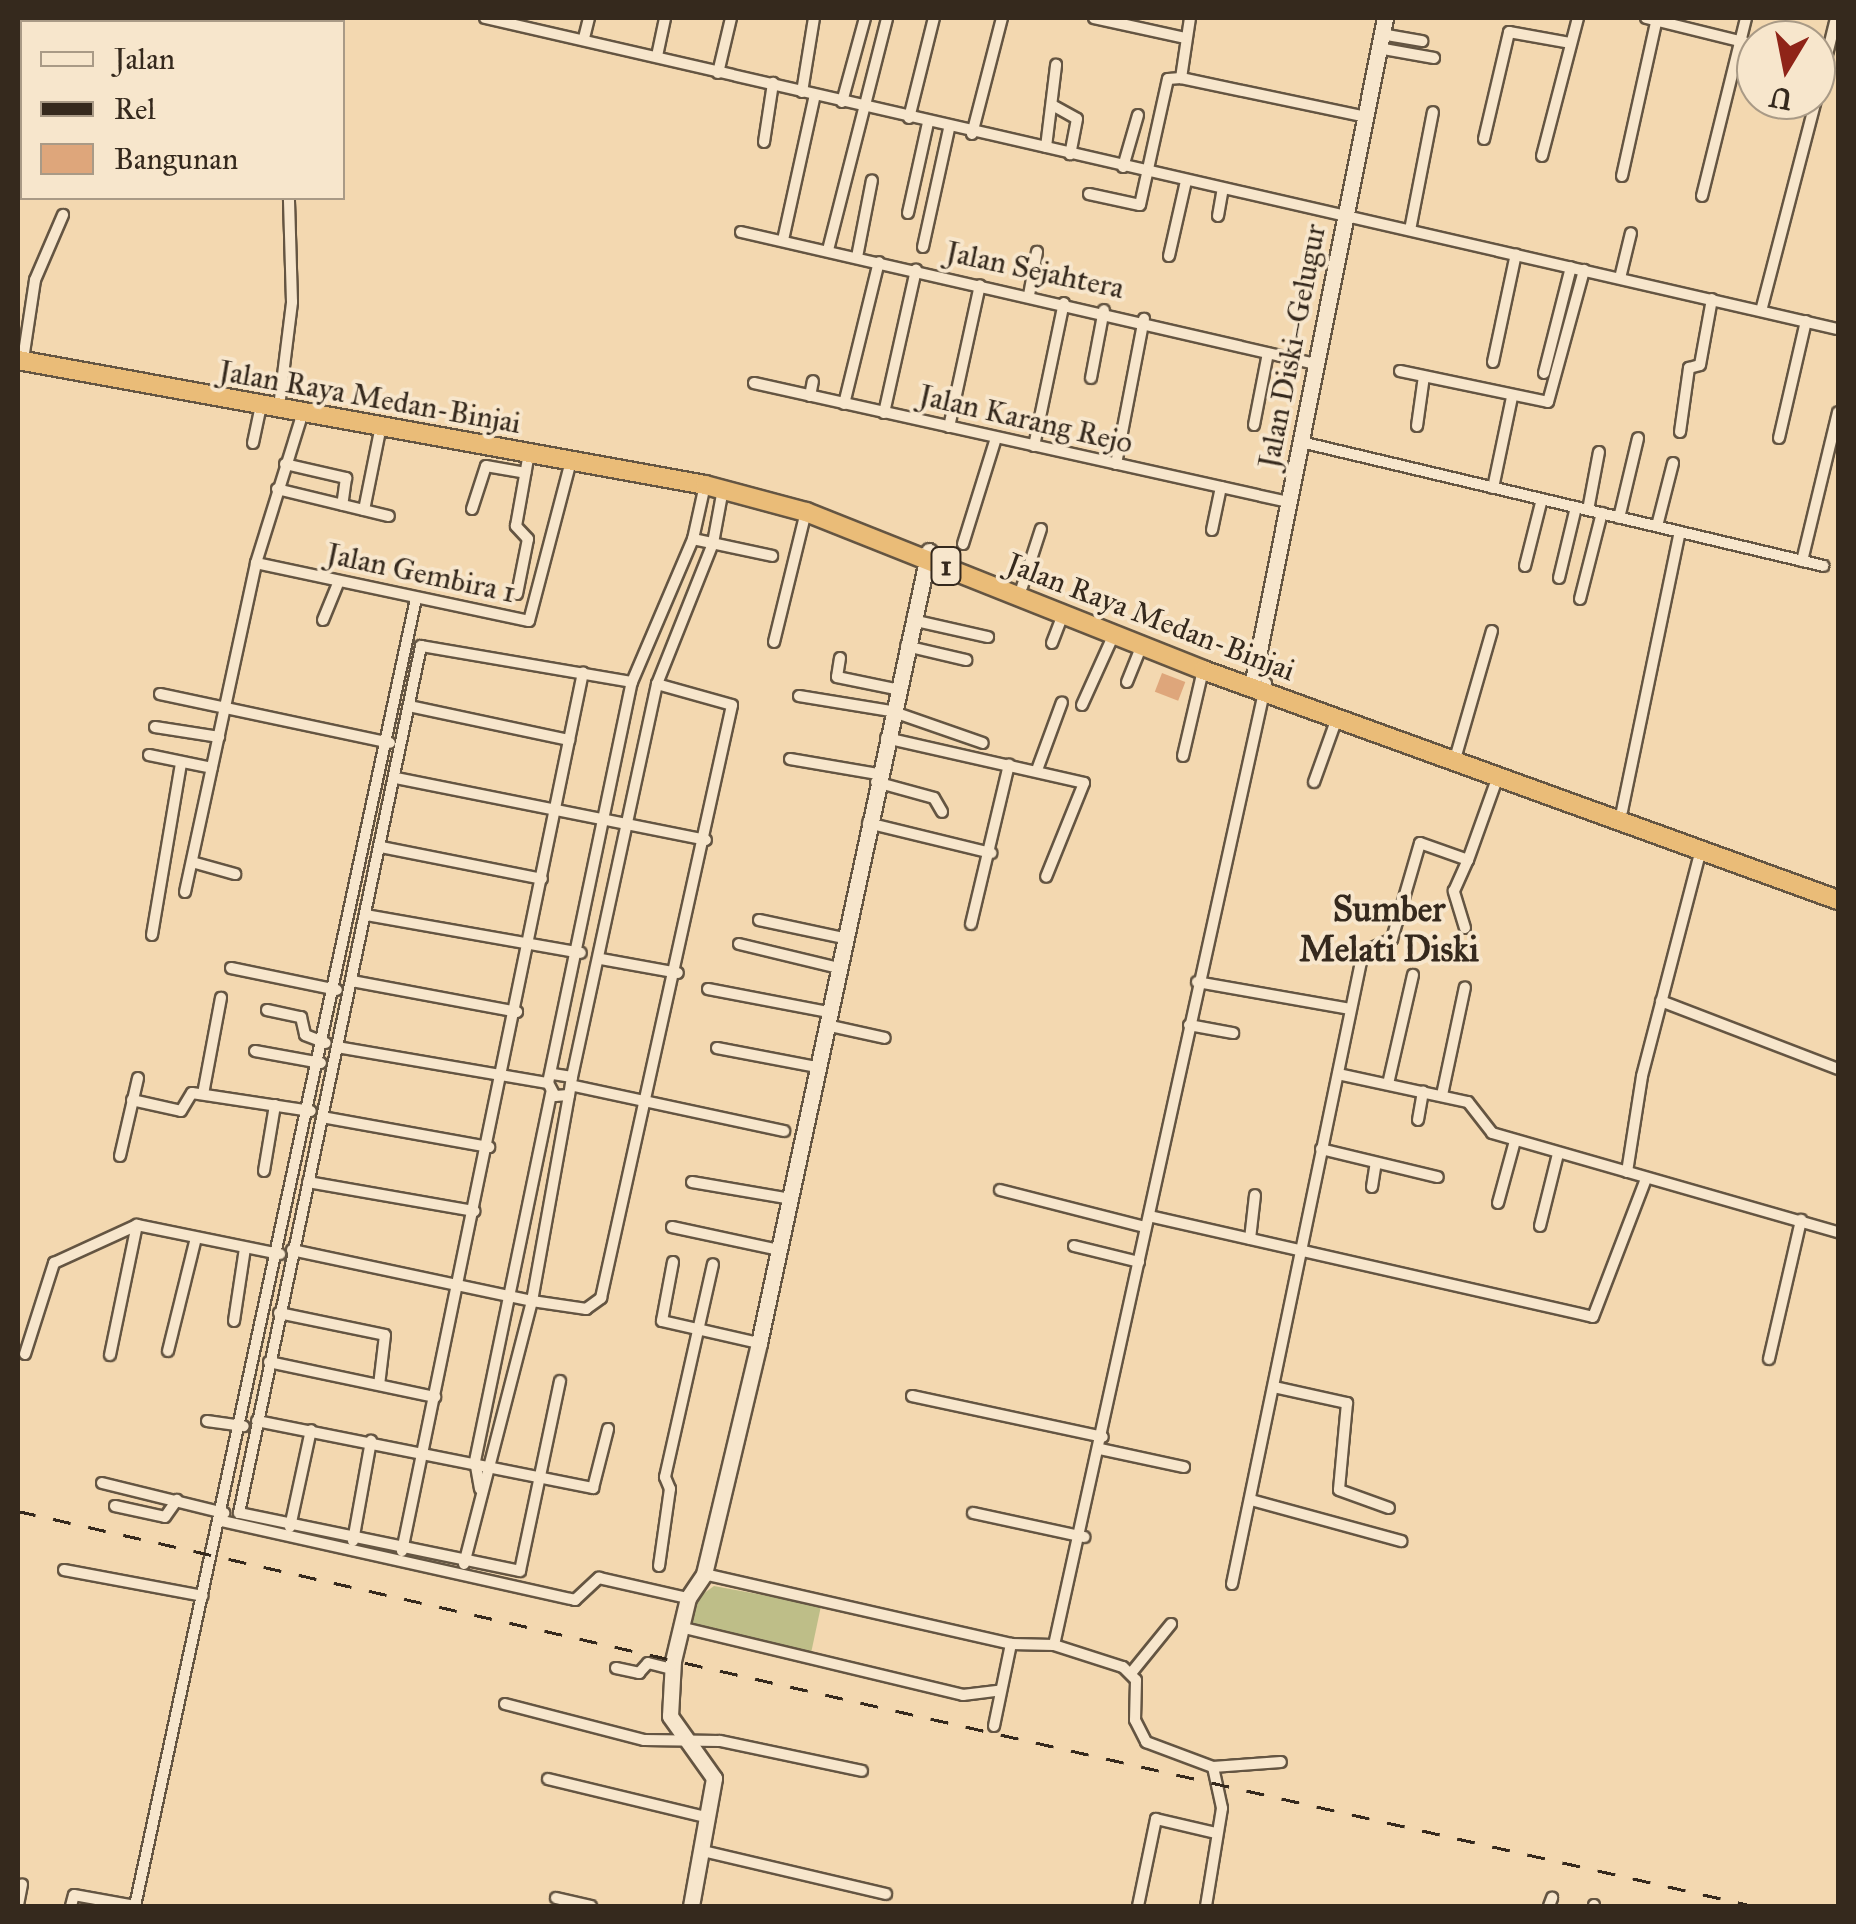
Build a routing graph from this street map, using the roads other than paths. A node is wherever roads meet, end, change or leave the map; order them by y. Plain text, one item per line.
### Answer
1 (485, 18) edge
2 (589, 18) edge
3 (665, 18) edge
4 (731, 18) edge
5 (814, 18) edge
6 (865, 18) edge
7 (887, 18) edge
8 (934, 18) edge
9 (1002, 18) edge
10 (1094, 18) edge
11 (1190, 18) edge
12 (1578, 18) edge
13 (1653, 18) edge
14 (1381, 33) edge
15 (584, 38) junction
16 (1186, 38) junction
17 (1736, 40) edge
18 (1422, 41) dead end
19 (1571, 43) junction
20 (657, 56) junction
21 (1736, 57) edge
22 (1434, 58) dead end
23 (1056, 65) dead end
24 (718, 73) junction
25 (1182, 78) junction
26 (773, 83) junction
27 (802, 92) junction
28 (815, 95) junction
29 (842, 102) junction
30 (866, 106) junction
31 (1054, 106) junction
32 (1433, 112) dead end
33 (1138, 115) dead end
34 (1366, 117) junction
35 (909, 118) junction
36 (1811, 120) edge
37 (928, 123) junction
38 (949, 129) junction
39 (972, 134) junction
40 (1484, 140) dead end
41 (764, 142) dead end
42 (1046, 147) junction
43 (1070, 154) junction
44 (1542, 156) dead end
45 (1123, 167) junction
46 (1147, 170) junction
47 (1622, 176) dead end
48 (872, 180) dead end
49 (1186, 181) junction
50 (1223, 190) junction
51 (1089, 194) dead end
52 (1702, 196) dead end
53 (288, 200) edge
54 (908, 213) dead end
55 (63, 215) dead end
56 (1346, 215) junction
57 (1218, 216) dead end
58 (1410, 230) junction
59 (741, 232) dead end
60 (1631, 233) dead end
61 (783, 240) junction
62 (923, 247) dead end
63 (828, 250) junction
64 (1037, 252) dead end
65 (1516, 254) junction
66 (857, 256) junction
67 (1170, 256) dead end
68 (879, 262) junction
69 (1570, 267) junction
70 (916, 270) junction
71 (1584, 270) junction
72 (1620, 278) junction
73 (980, 285) junction
74 (1028, 294) junction
75 (1712, 299) junction
76 (1064, 304) junction
77 (1104, 310) junction
78 (1761, 311) junction
79 (1144, 319) junction
80 (1806, 321) junction
81 (1838, 328) edge
82 (1268, 353) junction
83 (20, 355) edge
84 (1493, 362) dead end
85 (1316, 364) junction
86 (1400, 371) dead end
87 (1544, 372) dead end
88 (1424, 376) junction
89 (1091, 378) dead end
90 (813, 381) dead end
91 (754, 383) dead end
92 (810, 396) junction
93 (1512, 397) junction
94 (270, 402) junction
95 (844, 404) junction
96 (304, 412) junction
97 (1838, 412) edge
98 (884, 413) junction
99 (1254, 425) dead end
100 (380, 426) junction
101 (1418, 426) dead end
102 (949, 428) junction
103 (1680, 432) dead end
104 (996, 438) junction
105 (1638, 438) dead end
106 (1779, 438) dead end
107 (1301, 442) junction
108 (253, 443) dead end
109 (1034, 446) junction
110 (1599, 452) dead end
111 (529, 454) junction
112 (570, 461) junction
113 (1673, 463) dead end
114 (285, 464) junction
115 (1116, 464) junction
116 (525, 473) junction
117 (714, 487) junction
118 (1221, 488) junction
119 (1493, 488) junction
120 (277, 489) junction
121 (1542, 499) junction
122 (1288, 502) junction
123 (342, 505) junction
124 (1582, 509) junction
125 (364, 510) junction
126 (472, 510) dead end
127 (806, 512) junction
128 (1602, 514) junction
129 (389, 516) dead end
130 (1619, 518) junction
131 (1657, 526) junction
132 (1042, 530) dead end
133 (1212, 530) dead end
134 (1680, 532) junction
135 (694, 539) junction
136 (713, 543) junction
137 (963, 544) dead end
138 (928, 555) junction
139 (772, 556) dead end
140 (1802, 561) junction
141 (256, 563) junction
142 (1524, 566) dead end
143 (1824, 566) dead end
144 (1559, 578) dead end
145 (339, 581) junction
146 (1022, 588) junction
147 (517, 594) dead end
148 (416, 599) junction
149 (1580, 599) dead end
150 (1064, 613) junction
151 (323, 620) dead end
152 (911, 620) junction
153 (1492, 630) dead end
154 (1114, 634) junction
155 (988, 637) dead end
156 (774, 642) dead end
157 (1052, 643) dead end
158 (905, 645) junction
159 (1142, 645) junction
160 (840, 658) dead end
161 (966, 660) dead end
162 (1203, 670) junction
163 (583, 672) junction
164 (632, 682) junction
165 (1127, 682) dead end
166 (657, 684) junction
167 (1259, 684) junction
168 (895, 689) junction
169 (160, 694) dead end
170 (799, 696) dead end
171 (1062, 702) dead end
172 (1082, 705) dead end
173 (409, 706) junction
174 (225, 708) junction
175 (891, 711) junction
176 (1337, 718) junction
177 (155, 727) dead end
178 (219, 737) junction
179 (886, 738) junction
180 (569, 740) junction
181 (984, 743) dead end
182 (390, 744) junction
183 (1457, 752) junction
184 (148, 755) dead end
185 (1183, 756) dead end
186 (790, 759) dead end
187 (181, 764) junction
188 (1009, 764) junction
189 (212, 768) junction
190 (1037, 770) junction
191 (1498, 776) junction
192 (396, 778) junction
193 (877, 778) junction
194 (1314, 782) dead end
195 (558, 810) junction
196 (1622, 810) junction
197 (942, 812) dead end
198 (605, 819) junction
199 (867, 823) junction
200 (629, 825) junction
201 (706, 840) junction
202 (381, 846) junction
203 (1702, 850) junction
204 (991, 853) junction
205 (1468, 860) junction
206 (192, 862) junction
207 (235, 874) dead end
208 (1046, 877) dead end
209 (542, 879) junction
210 (185, 892) dead end
211 (1838, 892) edge
212 (1838, 900) edge
213 (366, 915) junction
214 (759, 920) dead end
215 (971, 924) dead end
216 (1465, 928) dead end
217 (152, 935) dead end
218 (844, 938) junction
219 (529, 944) junction
220 (739, 944) dead end
221 (581, 953) junction
222 (601, 959) junction
223 (231, 968) dead end
224 (838, 968) junction
225 (678, 973) junction
226 (1413, 975) dead end
227 (352, 980) junction
228 (1197, 982) junction
229 (1465, 986) dead end
230 (708, 989) dead end
231 (337, 990) junction
232 (221, 998) dead end
233 (1661, 1001) junction
234 (1350, 1009) junction
235 (268, 1010) dead end
236 (516, 1012) junction
237 (827, 1018) junction
238 (1188, 1025) junction
239 (1233, 1033) dead end
240 (885, 1038) dead end
241 (332, 1045) junction
242 (717, 1048) dead end
243 (254, 1051) dead end
244 (321, 1063) junction
245 (818, 1068) junction
246 (1838, 1070) edge
247 (1338, 1074) junction
248 (503, 1075) junction
249 (138, 1078) dead end
250 (551, 1084) junction
251 (1388, 1084) junction
252 (572, 1086) junction
253 (1424, 1091) junction
254 (203, 1094) junction
255 (1442, 1095) junction
256 (132, 1100) junction
257 (649, 1101) junction
258 (275, 1105) junction
259 (317, 1114) junction
260 (1418, 1120) dead end
261 (784, 1131) dead end
262 (1515, 1140) junction
263 (489, 1147) junction
264 (1322, 1149) junction
265 (1558, 1154) junction
266 (120, 1156) dead end
267 (1376, 1163) junction
268 (264, 1171) dead end
269 (1627, 1172) junction
270 (1438, 1177) dead end
271 (1646, 1178) junction
272 (308, 1182) junction
273 (692, 1182) dead end
274 (1372, 1187) dead end
275 (1000, 1190) dead end
276 (1255, 1194) dead end
277 (790, 1198) junction
278 (1498, 1204) dead end
279 (475, 1211) junction
280 (1801, 1220) junction
281 (1147, 1222) junction
282 (137, 1225) junction
283 (1540, 1226) dead end
284 (672, 1227) dead end
285 (1838, 1232) edge
286 (196, 1238) junction
287 (1250, 1239) junction
288 (1074, 1246) dead end
289 (245, 1248) junction
290 (780, 1250) junction
291 (1303, 1250) junction
292 (286, 1252) junction
293 (673, 1262) dead end
294 (1139, 1262) junction
295 (713, 1264) dead end
296 (459, 1286) junction
297 (510, 1296) junction
298 (532, 1301) junction
299 (279, 1313) junction
300 (234, 1321) dead end
301 (698, 1331) junction
302 (759, 1343) junction
303 (168, 1351) dead end
304 (25, 1354) dead end
305 (110, 1355) dead end
306 (1769, 1359) dead end
307 (269, 1362) junction
308 (560, 1380) dead end
309 (379, 1385) junction
310 (1274, 1387) junction
311 (912, 1396) dead end
312 (435, 1397) junction
313 (207, 1420) dead end
314 (256, 1421) junction
315 (244, 1426) junction
316 (608, 1428) dead end
317 (311, 1430) junction
318 (371, 1441) junction
319 (1102, 1443) junction
320 (424, 1451) junction
321 (475, 1461) junction
322 (494, 1465) junction
323 (1184, 1468) dead end
324 (540, 1476) junction
325 (102, 1483) dead end
326 (480, 1490) junction
327 (176, 1500) junction
328 (1251, 1500) junction
329 (115, 1506) dead end
330 (1389, 1508) dead end
331 (973, 1513) dead end
332 (223, 1517) junction
333 (290, 1527) junction
334 (1084, 1537) junction
335 (353, 1540) junction
336 (1401, 1541) dead end
337 (402, 1550) junction
338 (464, 1564) junction
339 (659, 1566) dead end
340 (64, 1570) dead end
341 (704, 1574) junction
342 (1232, 1584) dead end
343 (203, 1596) junction
344 (688, 1598) junction
345 (1171, 1624) dead end
346 (680, 1627) junction
347 (1011, 1644) junction
348 (1054, 1645) junction
349 (616, 1668) dead end
350 (672, 1669) junction
351 (1132, 1672) junction
352 (1001, 1690) junction
353 (505, 1704) dead end
354 (994, 1726) dead end
355 (696, 1745) junction
356 (1281, 1762) dead end
357 (1213, 1767) junction
358 (862, 1771) dead end
359 (548, 1779) dead end
360 (710, 1818) junction
361 (1216, 1833) junction
362 (703, 1851) junction
363 (22, 1884) dead end
364 (886, 1894) dead end
365 (556, 1898) dead end
366 (18, 1905) edge
367 (72, 1906) edge
368 (591, 1906) edge
369 (691, 1906) edge
370 (1138, 1906) edge
371 (1206, 1906) edge

1 - 15 street
2 - 15 street
3 - 20 street
4 - 24 street
5 - 27 street
6 - 29 street
7 - 30 street
8 - 35 street
9 - 39 street
10 - 16 street
11 - 16 street
12 - 19 street
13 - 17 street
13 - 47 street
14 - 18 street
14 - 22 street
14 - 34 main road, Jalan Diski–Gelugur
15 - 20 street
16 - 25 street
19 - 40 street
19 - 44 street
20 - 24 street
21 - 52 street
23 - 31 street
24 - 26 street
25 - 34 street
25 - 46 street
26 - 27 street
26 - 41 street
27 - 28 street
28 - 29 street
28 - 61 street
29 - 30 street
30 - 35 street
30 - 63 street
31 - 42 street
31 - 43 street
32 - 58 street
33 - 45 street
34 - 56 main road, Jalan Diski–Gelugur
35 - 37 street
36 - 78 street
37 - 38 street
37 - 54 street
38 - 39 street
38 - 62 street
39 - 42 street
42 - 43 street
43 - 45 street
45 - 46 street
46 - 49 street
46 - 51 street
48 - 66 street
49 - 50 street
49 - 67 street
50 - 56 street
50 - 57 street
53 - 94 street
55 - 83 street
56 - 58 street
56 - 85 main road, Jalan Diski–Gelugur
58 - 65 street
59 - 61 street, Jalan Sejahtera
60 - 72 street
61 - 63 street, Jalan Sejahtera
63 - 66 street, Jalan Sejahtera
64 - 74 street
65 - 69 street
65 - 84 street
66 - 68 street, Jalan Sejahtera
68 - 70 street, Jalan Sejahtera
68 - 95 street
69 - 71 street
69 - 87 street
70 - 73 street, Jalan Sejahtera
70 - 98 street
71 - 72 street
71 - 93 street
72 - 75 street
73 - 74 street, Jalan Sejahtera
73 - 102 street
74 - 76 street, Jalan Sejahtera
75 - 78 street
75 - 103 street
76 - 77 street, Jalan Sejahtera
76 - 109 street
77 - 79 street, Jalan Sejahtera
77 - 89 street
78 - 80 street
79 - 82 street, Jalan Sejahtera
79 - 115 street
80 - 81 street
80 - 106 street
82 - 85 street, Jalan Sejahtera
82 - 99 street
83 - 94 highway, Jalan Raya Medan-Binjai / 1
85 - 107 main road, Jalan Diski–Gelugur
86 - 88 street
88 - 93 street
88 - 101 street
90 - 92 street
91 - 92 street, Jalan Karang Rejo
92 - 95 street, Jalan Karang Rejo
93 - 119 street
94 - 96 highway, Jalan Raya Medan-Binjai / 1
94 - 108 street
94 - 138 highway, Jalan Raya Medan-Binjai / 1
95 - 98 street, Jalan Karang Rejo
96 - 100 highway, Jalan Raya Medan-Binjai / 1
96 - 114 street
97 - 140 street
98 - 102 street, Jalan Karang Rejo
100 - 111 highway, Jalan Raya Medan-Binjai / 1
100 - 125 street
102 - 104 street, Jalan Karang Rejo
104 - 109 street, Jalan Karang Rejo
104 - 137 street
105 - 130 street
107 - 119 street
107 - 122 main road, Jalan Diski–Gelugur
109 - 115 street, Jalan Karang Rejo
110 - 124 street
111 - 112 highway, Jalan Raya Medan-Binjai / 1
111 - 116 street
112 - 117 highway, Jalan Raya Medan-Binjai / 1
112 - 148 street, Jalan Gembira 1
113 - 131 street
114 - 120 street
114 - 123 street
115 - 118 street, Jalan Karang Rejo
116 - 126 street
116 - 147 street
117 - 127 highway, Jalan Raya Medan-Binjai / 1
117 - 135 street
117 - 136 street
118 - 122 street, Jalan Karang Rejo
118 - 133 street
119 - 121 street
120 - 123 street
120 - 141 street
121 - 124 street
121 - 142 street
122 - 167 main road, Jalan Diski–Gelugur
123 - 125 street
124 - 128 street
124 - 144 street
125 - 129 street
127 - 138 highway, Jalan Raya Medan-Binjai / 1
127 - 156 street
128 - 130 street
128 - 149 street
130 - 131 street
131 - 134 street
132 - 146 street
134 - 140 street
134 - 196 street
135 - 136 street
135 - 164 street
136 - 139 street
136 - 166 street
138 - 146 highway, Jalan Raya Medan-Binjai / 1
138 - 150 highway, Jalan Raya Medan-Binjai / 1
138 - 152 main road
140 - 143 street
141 - 145 street, Jalan Gembira 1
141 - 174 street
145 - 148 street, Jalan Gembira 1
145 - 151 street
146 - 167 highway, Jalan Raya Medan-Binjai / 1
148 - 182 street
150 - 154 highway, Jalan Raya Medan-Binjai / 1
150 - 157 street
152 - 155 street
152 - 158 main road
153 - 183 street
154 - 159 highway, Jalan Raya Medan-Binjai / 1
154 - 172 street
158 - 161 street
158 - 168 main road
159 - 162 highway, Jalan Raya Medan-Binjai / 1
159 - 165 street
160 - 168 street
162 - 167 highway, Jalan Raya Medan-Binjai / 1
162 - 185 street
163 - 164 street
163 - 173 street
163 - 180 street
164 - 198 street
166 - 200 street
166 - 201 street
167 - 176 highway, Jalan Raya Medan-Binjai / 1
167 - 183 highway, Jalan Raya Medan-Binjai / 1
167 - 228 street
168 - 175 main road
169 - 174 street
170 - 175 street
171 - 190 street
173 - 180 street
173 - 192 street
174 - 178 street
174 - 182 street
175 - 179 main road
175 - 181 street
176 - 191 highway, Jalan Raya Medan-Binjai / 1
176 - 194 street
177 - 178 street
178 - 189 street
179 - 188 street
179 - 193 main road
180 - 195 street
182 - 231 street
183 - 196 highway, Jalan Raya Medan-Binjai / 1
184 - 187 street
186 - 193 street
187 - 189 street
187 - 217 street
188 - 190 street
188 - 204 street
189 - 206 street
190 - 208 street
191 - 203 highway, Jalan Raya Medan-Binjai / 1
191 - 205 street
192 - 195 street
192 - 202 street
193 - 197 street
193 - 199 main road
195 - 198 street
195 - 209 street
196 - 211 highway, Jalan Raya Medan-Binjai / 1
198 - 200 street
198 - 221 street
199 - 204 street
199 - 218 main road
200 - 201 street
200 - 222 street
201 - 225 street
202 - 209 street
202 - 213 street
203 - 212 highway, Jalan Raya Medan-Binjai / 1
203 - 233 street
204 - 215 street
205 - 216 street
205 - 234 street
206 - 207 street
206 - 210 street
209 - 219 street
213 - 219 street
213 - 227 street
214 - 218 street
218 - 224 main road
219 - 221 street
219 - 236 street
220 - 224 street
221 - 250 street
222 - 225 street
222 - 252 street
223 - 231 street
224 - 237 main road
225 - 257 street
226 - 251 street
227 - 236 street
227 - 241 street
228 - 234 street
228 - 238 street
229 - 255 street
230 - 237 street
231 - 241 street
232 - 254 street
233 - 246 street
233 - 269 street
234 - 247 street
235 - 241 street
236 - 248 street
237 - 240 street
237 - 245 main road
238 - 239 street
238 - 281 street
241 - 244 street
241 - 248 street
241 - 259 street
242 - 245 street
243 - 244 street
244 - 259 street
245 - 277 main road
247 - 251 street
247 - 264 street
248 - 250 street
248 - 263 street
249 - 256 street
250 - 252 street
250 - 252 street
250 - 297 street
251 - 253 street
252 - 257 street
252 - 298 street
253 - 255 street
253 - 260 street
254 - 256 street
254 - 258 street
255 - 262 street
256 - 266 street
257 - 261 street
257 - 298 street
258 - 259 street
258 - 268 street
259 - 263 street
259 - 272 street
259 - 292 street
262 - 265 street
262 - 278 street
263 - 279 street
264 - 267 street
264 - 291 street
265 - 269 street
265 - 283 street
267 - 270 street
267 - 274 street
269 - 271 street
271 - 280 street
271 - 291 street
272 - 279 street
272 - 292 street
273 - 277 street
275 - 281 street
276 - 287 street
277 - 290 main road
279 - 296 street
280 - 285 street
280 - 306 street
281 - 287 street
281 - 294 street
282 - 286 street
282 - 304 street
282 - 305 street
284 - 290 street
286 - 289 street
286 - 303 street
287 - 291 street
288 - 294 street
289 - 292 street
289 - 300 street
290 - 302 main road
291 - 310 street
292 - 296 street
292 - 299 street
292 - 315 street
293 - 301 street
294 - 319 street
295 - 301 street
296 - 297 street
296 - 312 street
297 - 298 street
297 - 321 street
298 - 322 street
299 - 307 street
299 - 309 street
301 - 302 street
301 - 339 street
302 - 341 main road
307 - 309 street
307 - 314 street
308 - 324 street
309 - 312 street
310 - 328 street
310 - 330 street
311 - 319 street
312 - 320 street
313 - 315 street
314 - 317 street
314 - 333 street
315 - 332 street
316 - 324 street
317 - 318 street
317 - 333 street
318 - 320 street
318 - 335 street
319 - 323 street
319 - 334 street
320 - 321 street
320 - 337 street
321 - 322 street
321 - 326 street
322 - 324 street
322 - 326 street
324 - 338 street
325 - 327 street
326 - 338 street
327 - 329 street
327 - 332 street
328 - 336 street
328 - 342 street
331 - 334 street
332 - 343 street
332 - 344 street
333 - 335 street
334 - 348 street
335 - 337 street
337 - 338 street
340 - 343 street
341 - 344 main road
341 - 347 street
343 - 367 street
344 - 346 main road
345 - 351 street
346 - 350 main road
346 - 352 street
347 - 348 street
347 - 352 street
348 - 351 street
349 - 350 street
350 - 355 main road
351 - 357 street
352 - 354 street
353 - 355 street
355 - 358 street
355 - 360 main road
356 - 357 street
357 - 361 street
359 - 360 street
360 - 362 main road
361 - 370 street
361 - 371 street
362 - 364 street
362 - 369 main road
363 - 366 street
365 - 368 street

